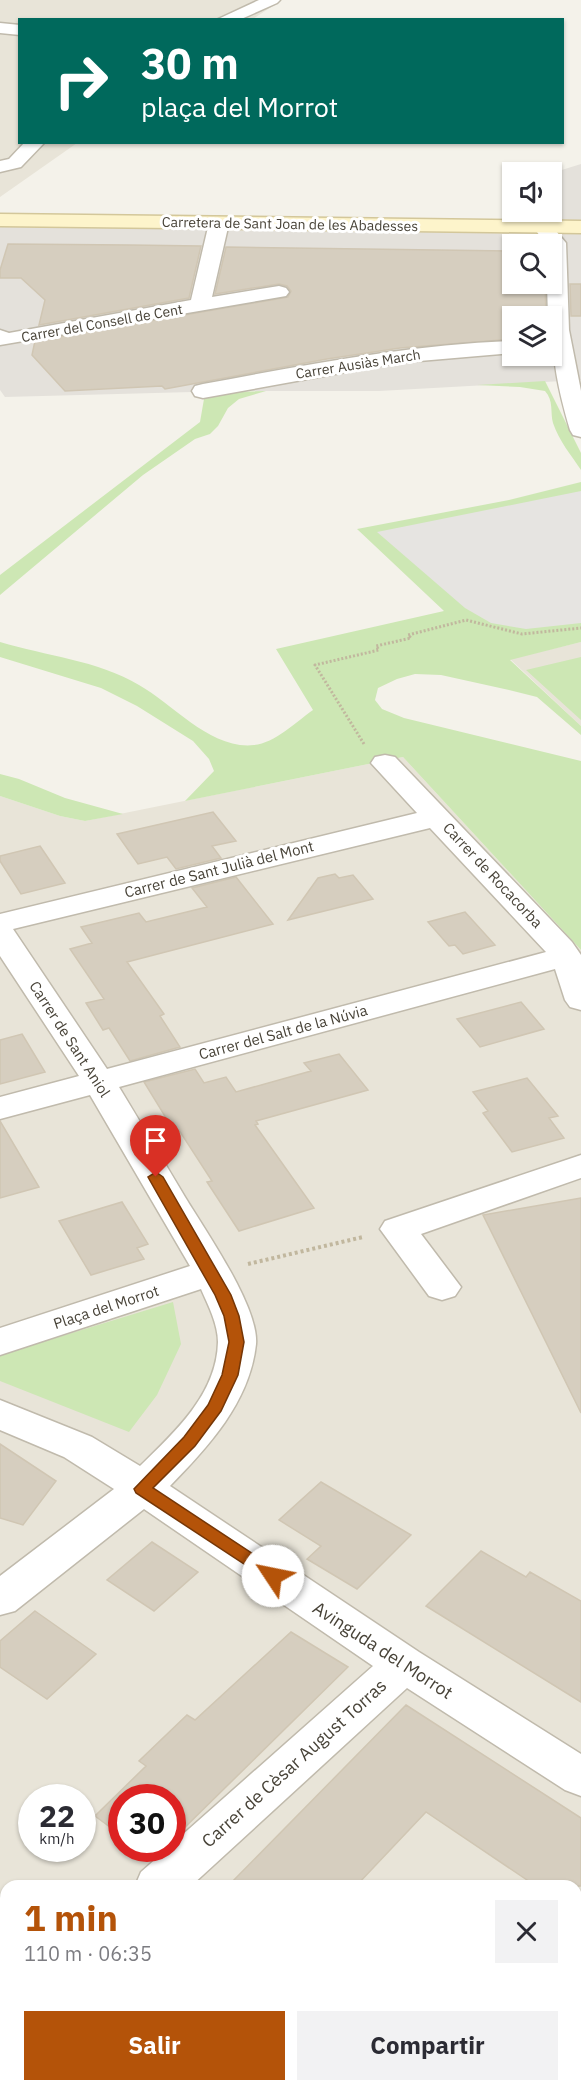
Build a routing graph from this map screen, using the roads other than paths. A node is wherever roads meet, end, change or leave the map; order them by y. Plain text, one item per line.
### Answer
1 (272, 0) edge
2 (229, 18) edge
3 (0, 28) edge
4 (18, 30) edge
5 (34, 144) edge
6 (0, 166) edge
7 (0, 220) edge
8 (502, 220) edge
9 (545, 222) edge
10 (558, 222) edge
11 (219, 223) junction
12 (581, 227) edge
13 (279, 292) dead end
14 (200, 306) junction
15 (2, 338) edge
16 (565, 347) edge
17 (502, 348) edge
18 (203, 391) dead end
19 (581, 430) edge
20 (385, 763) road end
21 (438, 817) junction
22 (0, 923) edge
23 (0, 932) edge
24 (566, 956) junction
25 (581, 1000) edge
26 (99, 1082) junction
27 (0, 1108) edge
28 (581, 1166) edge
29 (212, 1272) junction
30 (442, 1287) dead end
31 (0, 1341) edge
32 (0, 1414) edge
33 (142, 1489) junction
34 (0, 1599) edge
35 (404, 1664) junction
36 (581, 1777) edge
37 (165, 1880) edge

1 - 2 street
3 - 4 street
5 - 6 street
7 - 11 main road, Carretera de Sant Joan de les Abadesses
8 - 11 main road, Carretera de Sant Joan de les Abadesses
9 - 16 street
10 - 12 main road, Carretera de Sant Joan de les Abadesses
11 - 14 street, Carrer del Consell de Cent
13 - 14 street, Carrer del Consell de Cent
14 - 15 street, Carrer del Consell de Cent
16 - 19 street
17 - 18 street, Carrer Ausiàs March
20 - 21 street, Carrer de Rocacorba
21 - 22 street, Carrer de Sant Julià del Mont
21 - 24 street, Carrer de Rocacorba
23 - 26 street, Carrer de Sant Aniol
24 - 25 street, Carrer de Rocacorba
24 - 26 street, Carrer del Salt de la Núvia
26 - 27 street, Carrer del Salt de la Núvia
26 - 29 street, Carrer de Sant Aniol
28 - 30 street
29 - 31 street, Plaça del Morrot
29 - 33 street
32 - 33 street, Avinguda del Morrot
33 - 34 street
33 - 35 street, Avinguda del Morrot
35 - 36 street, Avinguda del Morrot
35 - 37 street, Carrer de Cèsar August Torras

